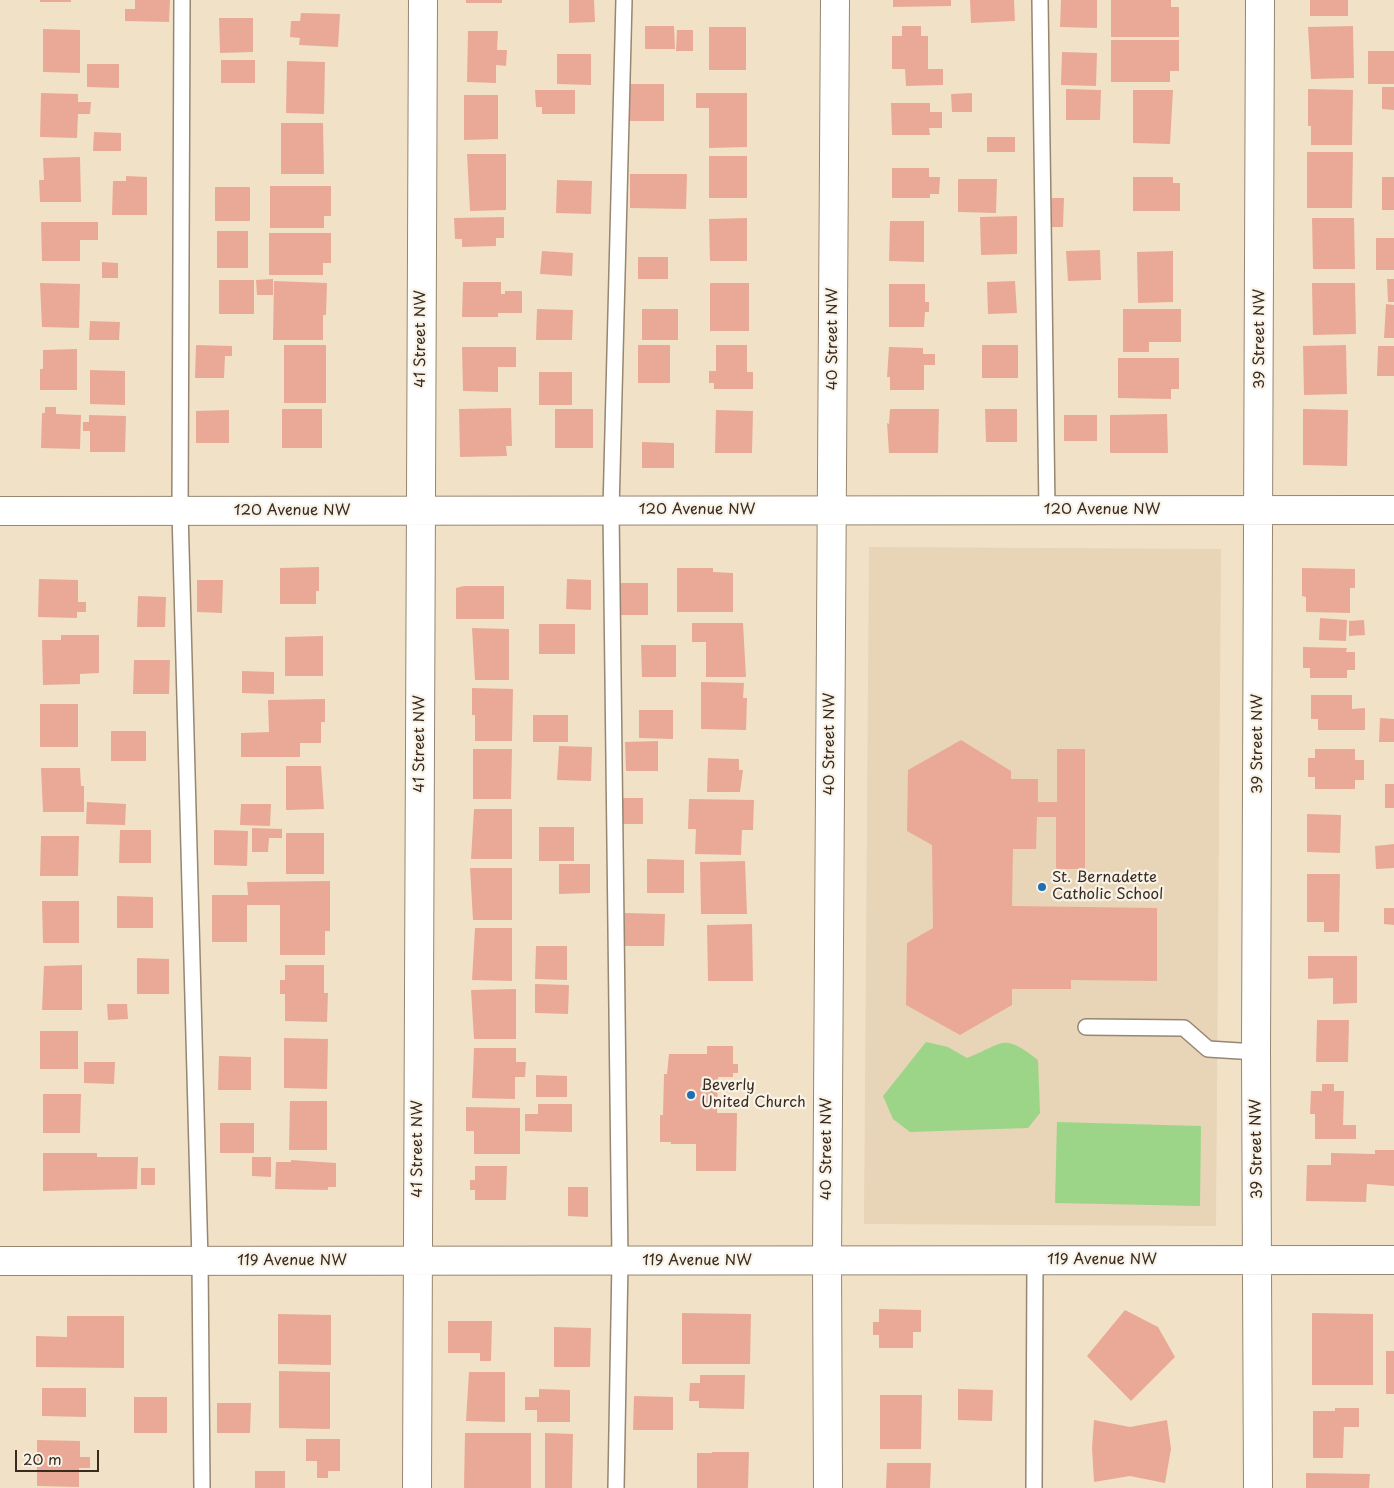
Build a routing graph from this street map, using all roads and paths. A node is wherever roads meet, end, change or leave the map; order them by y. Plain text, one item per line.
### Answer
1 (182, 0) edge
2 (423, 0) edge
3 (624, 0) edge
4 (835, 0) edge
5 (1040, 0) edge
6 (1260, 0) edge
7 (611, 510) junction
8 (832, 510) junction
9 (1047, 510) junction
10 (1260, 510) junction
11 (1394, 510) edge
12 (0, 511) edge
13 (180, 511) junction
14 (421, 511) junction
15 (1086, 1027) dead end
16 (1256, 1052) junction
17 (827, 1260) junction
18 (1035, 1260) junction
19 (1258, 1260) junction
20 (1394, 1260) edge
21 (0, 1261) edge
22 (200, 1261) junction
23 (418, 1261) junction
24 (620, 1261) junction
25 (202, 1488) edge
26 (417, 1488) edge
27 (616, 1488) edge
28 (828, 1488) edge
29 (1034, 1488) edge
30 (1258, 1488) edge

1 - 13 lane
2 - 14 street, 41 Street NW
3 - 7 lane
4 - 8 street, 40 Street NW
5 - 9 lane
6 - 10 street, 39 Street NW
7 - 8 street, 120 Avenue NW
7 - 14 street, 120 Avenue NW
7 - 24 lane
8 - 9 street, 120 Avenue NW
8 - 17 street, 40 Street NW
9 - 10 street, 120 Avenue NW
10 - 11 street, 120 Avenue NW
10 - 16 street, 39 Street NW
12 - 13 street, 120 Avenue NW
13 - 14 street, 120 Avenue NW
13 - 22 lane
14 - 23 street, 41 Street NW
15 - 16 lane
16 - 19 street, 39 Street NW
17 - 18 street, 119 Avenue NW
17 - 24 street, 119 Avenue NW
17 - 28 street, 40 Street NW
18 - 19 street, 119 Avenue NW
18 - 29 lane
19 - 20 street, 119 Avenue NW
19 - 30 street, 39 Street NW
21 - 22 street, 119 Avenue NW
22 - 23 street, 119 Avenue NW
22 - 25 lane
23 - 24 street, 119 Avenue NW
23 - 26 street, 41 Street NW
24 - 27 lane

